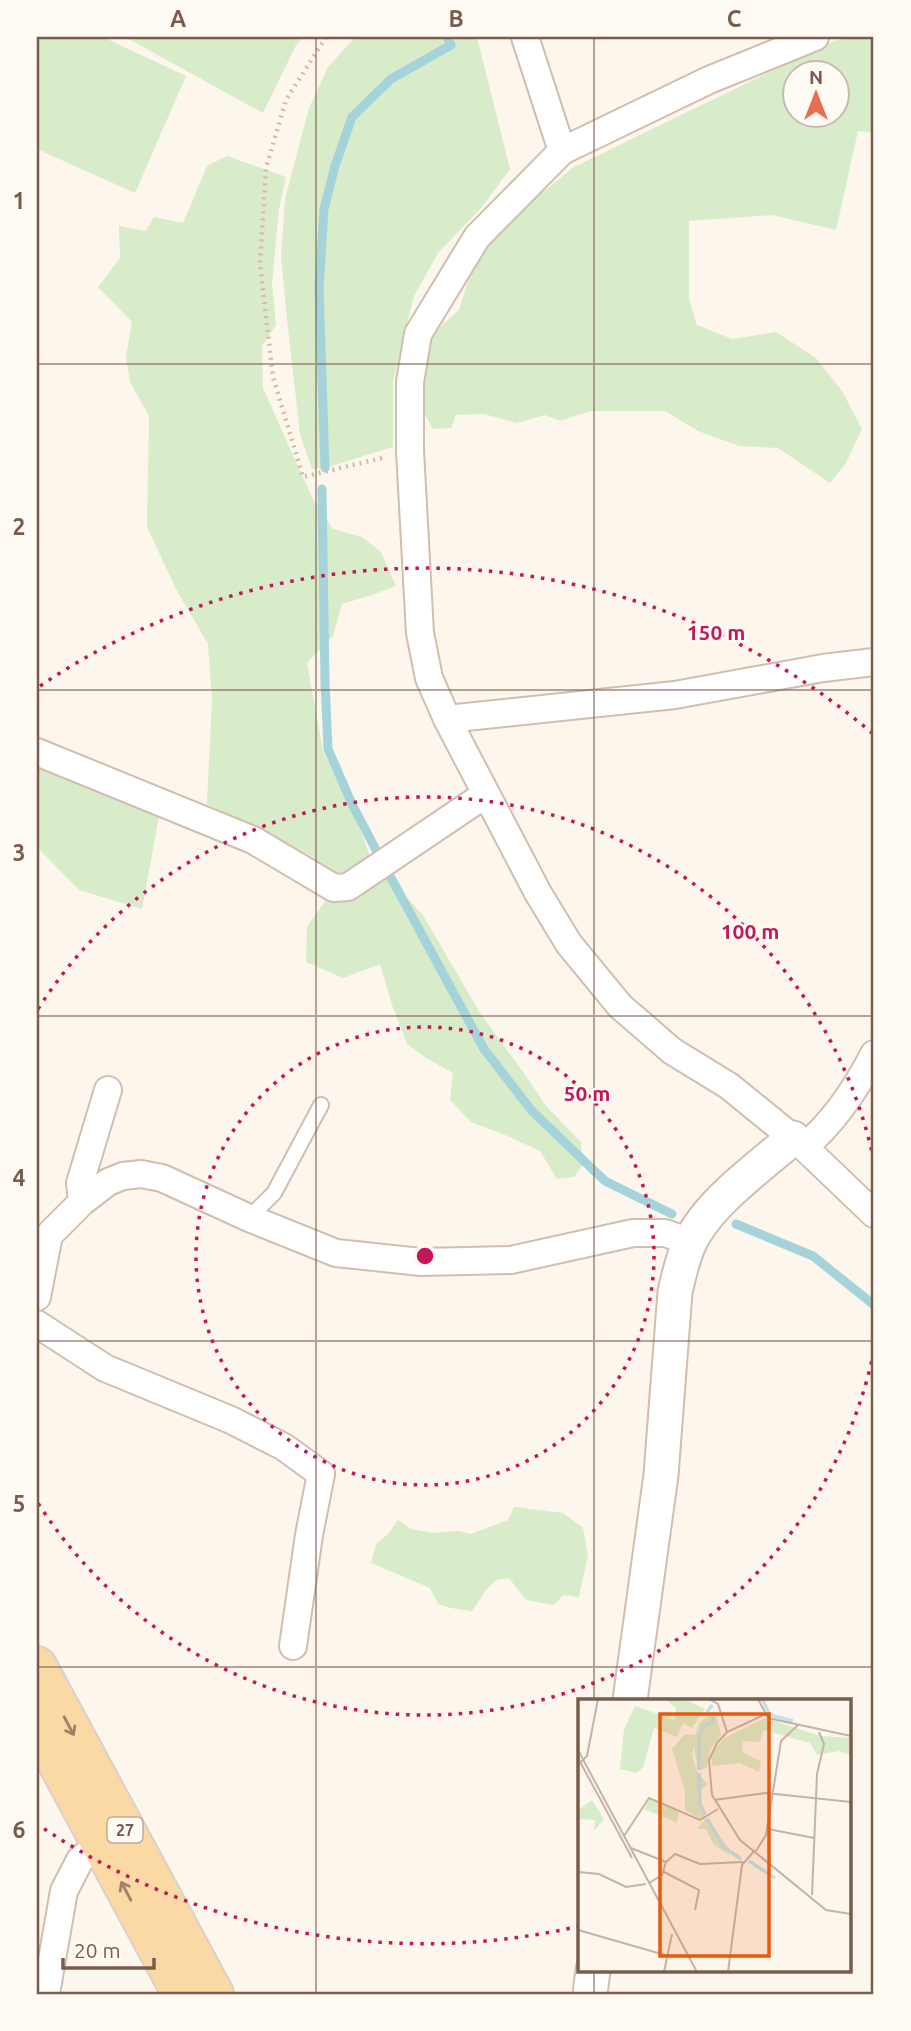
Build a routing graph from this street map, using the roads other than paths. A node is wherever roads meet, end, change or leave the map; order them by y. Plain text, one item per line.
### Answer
1 (525, 37) edge
2 (815, 37) edge
3 (562, 151) junction
4 (874, 662) edge
5 (447, 719) junction
6 (37, 752) edge
7 (486, 794) junction
8 (874, 1054) edge
9 (108, 1090) dead end
10 (321, 1105) dead end
11 (798, 1143) junction
12 (82, 1202) junction
13 (874, 1214) edge
14 (249, 1218) junction
15 (43, 1233) edge
16 (690, 1242) junction
17 (37, 1297) edge
18 (37, 1324) edge
19 (293, 1646) dead end
20 (37, 1666) edge
21 (630, 1699) edge
22 (37, 1725) edge
23 (100, 1843) junction
24 (593, 1972) edge
25 (46, 1994) edge
26 (182, 1994) edge
27 (214, 1994) edge
28 (590, 1994) edge

1 - 3 street
2 - 3 street
3 - 5 street
4 - 5 street
5 - 7 street
6 - 7 street
7 - 11 street
8 - 11 street
9 - 12 street
10 - 14 lane
11 - 13 street
11 - 16 street
12 - 14 street
12 - 15 street
14 - 16 street
15 - 17 street
16 - 21 street
18 - 19 street
20 -> 27 main road, 27
22 - 23 main road, 27
23 - 25 street
26 -> 23 main road, 27
24 - 28 street

